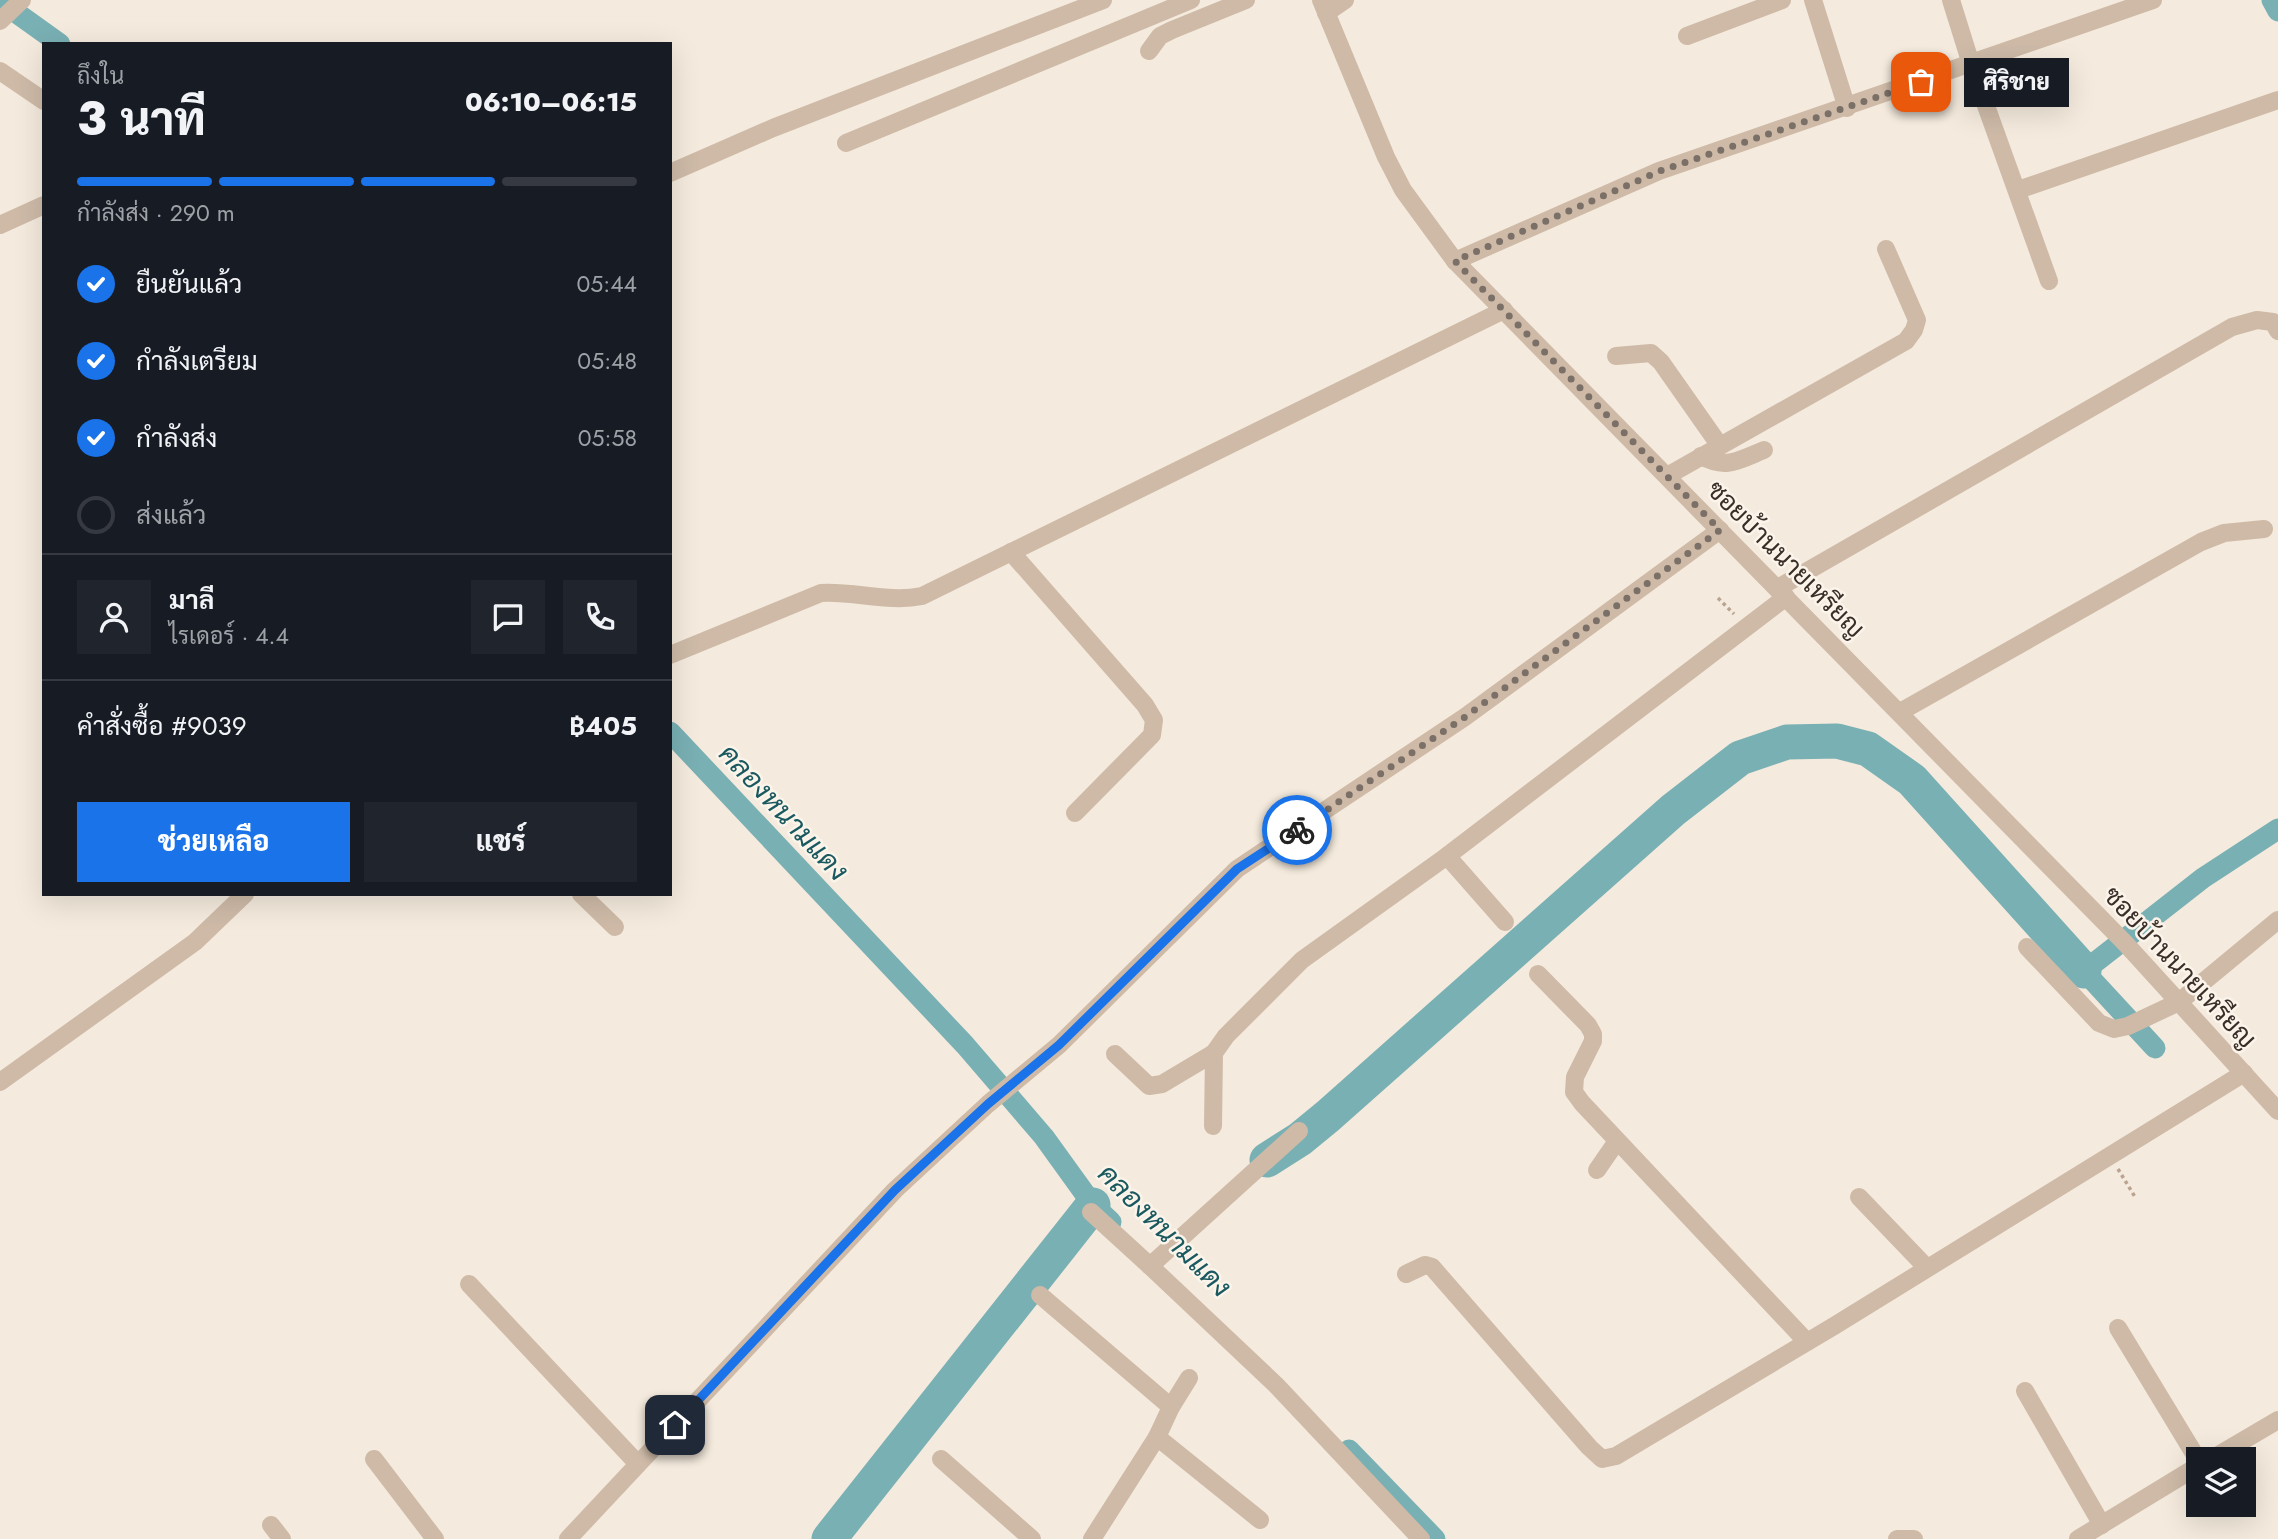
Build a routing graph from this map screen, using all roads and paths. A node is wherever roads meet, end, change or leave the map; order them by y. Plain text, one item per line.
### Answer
1 (1103, 0) edge
2 (1191, 0) edge
3 (1245, 0) edge
4 (1345, 0) edge
5 (1782, 0) edge
6 (1813, 0) edge
7 (1951, 0) edge
8 (2153, 0) edge
9 (20, 1) edge
10 (1323, 6) edge
11 (0, 20) edge
12 (1687, 36) dead end
13 (1149, 51) dead end
14 (1971, 64) junction
15 (0, 71) edge
16 (42, 100) edge
17 (2278, 100) edge
18 (1847, 108) junction
19 (846, 143) dead end
20 (672, 172) edge
21 (2018, 190) junction
22 (42, 206) edge
23 (0, 225) edge
24 (1886, 249) dead end
25 (1455, 261) junction
26 (2049, 281) dead end
27 (1504, 310) junction
28 (2278, 331) edge
29 (1616, 356) dead end
30 (1720, 446) junction
31 (1764, 450) dead end
32 (1701, 456) junction
33 (1667, 476) junction
34 (2264, 529) dead end
35 (1720, 530) junction
36 (1011, 552) junction
37 (1782, 592) junction
38 (672, 654) edge
39 (1900, 712) junction
40 (1075, 813) dead end
41 (1447, 856) junction
42 (243, 896) edge
43 (583, 896) edge
44 (2278, 919) edge
45 (1505, 922) dead end
46 (615, 926) dead end
47 (2027, 947) dead end
48 (1538, 974) dead end
49 (2179, 1002) junction
50 (1214, 1053) junction
51 (1115, 1054) dead end
52 (2244, 1073) junction
53 (0, 1082) edge
54 (2278, 1111) edge
55 (1213, 1126) dead end
56 (1299, 1131) dead end
57 (1617, 1140) junction
58 (2110, 1156) junction
59 (1597, 1170) dead end
60 (1859, 1197) dead end
61 (2136, 1197) dead end
62 (1091, 1212) dead end
63 (1151, 1265) junction
64 (1927, 1268) junction
65 (1406, 1274) dead end
66 (468, 1284) dead end
67 (1040, 1295) dead end
68 (2118, 1328) dead end
69 (1807, 1342) junction
70 (1189, 1378) dead end
71 (2025, 1391) dead end
72 (1171, 1407) junction
73 (2278, 1420) edge
74 (1157, 1437) junction
75 (2190, 1447) edge
76 (2232, 1447) edge
77 (374, 1459) dead end
78 (941, 1459) dead end
79 (638, 1464) junction
80 (2186, 1473) edge
81 (1260, 1520) dead end
82 (2102, 1525) junction
83 (2083, 1538) edge
84 (435, 1539) edge
85 (568, 1539) edge
86 (1032, 1539) edge
87 (1092, 1539) edge
88 (1421, 1539) edge
89 (1897, 1539) edge
90 (1914, 1539) edge

1 - 20 street
2 - 19 street
3 - 13 street
4 - 10 street
5 - 12 street
6 - 18 street
7 - 14 street
8 - 14 street
9 - 11 street
10 - 25 street, ซอยบ้านนายเหรียญ
14 - 18 street
14 - 21 street
15 - 16 street
17 - 21 street
18 - 25 street
21 - 26 street
22 - 23 street
24 - 30 street
25 - 27 street, ซอยบ้านนายเหรียญ
27 - 33 street, ซอยบ้านนายเหรียญ
27 - 36 street
28 - 37 street
29 - 30 street
30 - 32 street
31 - 32 street
32 - 33 street
33 - 35 street, ซอยบ้านนายเหรียญ
34 - 39 street
35 - 37 street, ซอยบ้านนายเหรียญ
35 - 79 street
36 - 38 street
36 - 40 street
37 - 39 street, ซอยบ้านนายเหรียญ
37 - 41 street
39 - 49 street, ซอยบ้านนายเหรียญ
41 - 45 street
41 - 50 street
42 - 53 street
43 - 46 street
44 - 49 street
47 - 49 street
48 - 57 street
49 - 52 street, ซอยบ้านนายเหรียญ
50 - 51 street
50 - 55 street
52 - 54 street, ซอยบ้านนายเหรียญ
52 - 58 street
56 - 63 street
57 - 59 street
57 - 69 street
58 - 61 path
58 - 64 street
60 - 64 street
62 - 63 street
63 - 88 street
64 - 69 street
65 - 69 street
66 - 79 street
67 - 72 street
68 - 75 street
70 - 72 street
71 - 82 street
72 - 74 street
73 - 76 street
74 - 81 street
74 - 87 street
77 - 84 street
78 - 86 street
79 - 85 street
80 - 82 street
82 - 83 street
89 - 90 street

